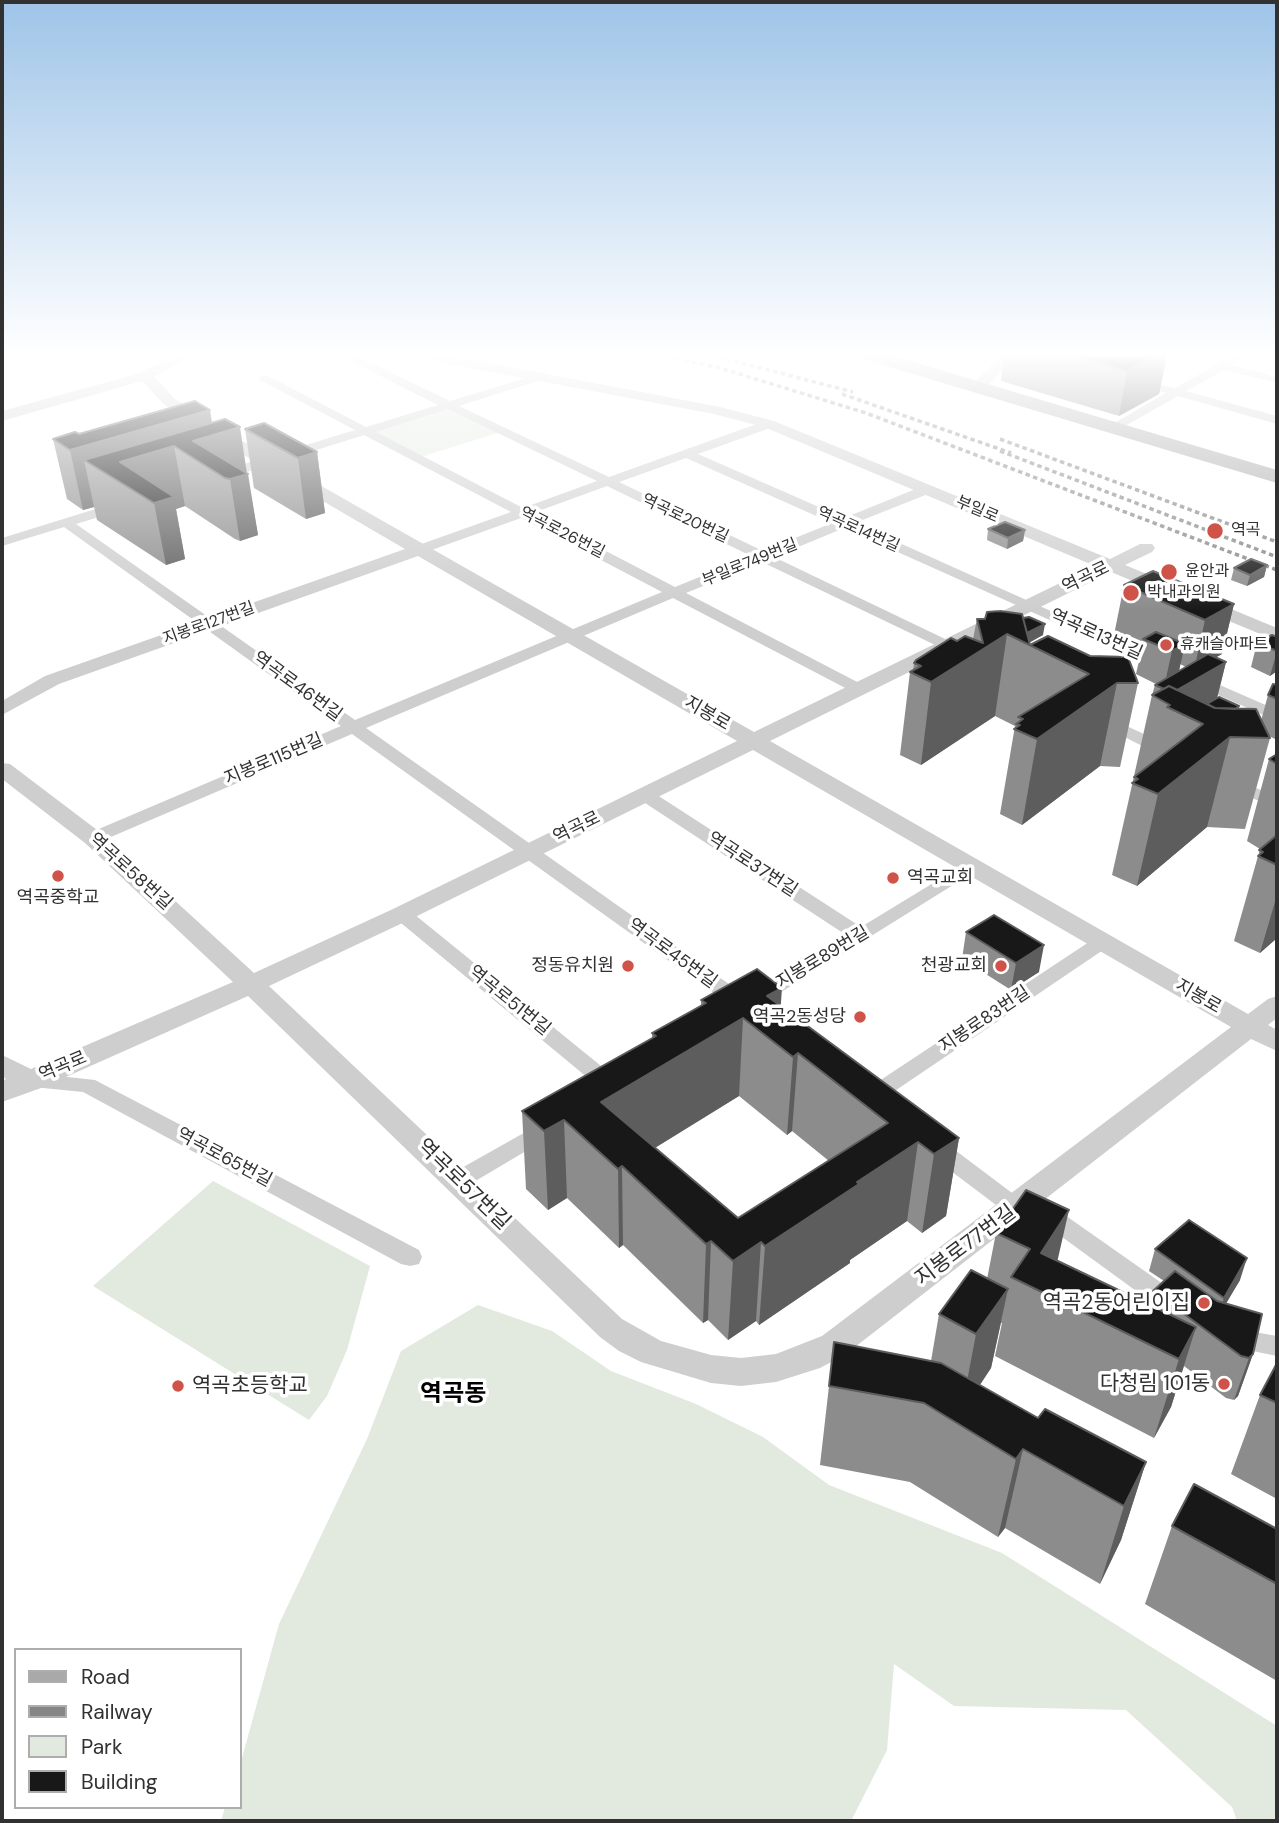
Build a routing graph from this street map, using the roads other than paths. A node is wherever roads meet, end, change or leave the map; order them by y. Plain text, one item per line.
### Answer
1 (229, 440) edge
2 (336, 440) edge
3 (383, 440) edge
4 (521, 440) edge
5 (726, 440) edge
6 (808, 440) edge
7 (1153, 440) edge
8 (688, 454) junction
9 (268, 461) junction
10 (1277, 477) edge
11 (204, 480) edge
12 (607, 483) junction
13 (928, 489) junction
14 (128, 503) edge
15 (523, 513) junction
16 (65, 522) junction
17 (844, 524) junction
18 (2, 542) edge
19 (1146, 548) dead end
20 (421, 549) junction
21 (764, 557) junction
22 (1109, 566) junction
23 (677, 593) junction
24 (1030, 606) junction
25 (208, 623) junction
26 (1277, 635) edge
27 (572, 636) junction
28 (948, 646) junction
29 (972, 657) edge
30 (859, 689) junction
31 (2, 709) edge
32 (1092, 715) edge
33 (1277, 716) edge
34 (352, 727) junction
35 (755, 741) junction
36 (1177, 756) edge
37 (2, 769) edge
38 (1214, 774) edge
39 (645, 794) junction
40 (1277, 804) edge
41 (93, 838) junction
42 (529, 851) junction
43 (973, 867) junction
44 (402, 914) junction
45 (860, 935) junction
46 (1102, 942) junction
47 (252, 984) junction
48 (1277, 1005) edge
49 (744, 1006) junction
50 (721, 1021) edge
51 (765, 1021) edge
52 (1250, 1027) junction
53 (1277, 1042) edge
54 (2, 1064) edge
55 (31, 1081) junction
56 (848, 1082) edge
57 (2, 1092) edge
58 (869, 1098) junction
59 (591, 1102) edge
60 (890, 1113) edge
61 (567, 1117) edge
62 (921, 1137) edge
63 (459, 1180) junction
64 (1021, 1204) junction
65 (410, 1257) dead end
66 (1193, 1319) edge
67 (1215, 1334) edge
68 (1277, 1346) edge
69 (688, 1364) joint

1 - 9 street, 지봉로
2 - 9 street
3 - 15 street, 역곡로26번길
4 - 12 street, 역곡로20번길
5 - 8 street
6 - 13 street, 부일로
7 - 10 main road
8 - 12 street
8 - 17 street, 역곡로14번길
9 - 11 street
9 - 20 street, 지봉로
12 - 15 street
12 - 21 street, 역곡로20번길
13 - 17 street, 부일로749번길
13 - 22 street, 부일로
14 - 16 street
15 - 20 street
15 - 23 street, 역곡로26번길
16 - 18 street
16 - 25 street, 역곡로46번길
17 - 21 street, 부일로749번길
17 - 24 street, 역곡로14번길
19 - 22 street, 역곡로
20 - 25 street, 지봉로127번길
20 - 27 street, 지봉로
21 - 23 street, 부일로749번길
21 - 28 street, 역곡로20번길
22 - 24 street, 역곡로
22 - 26 street, 부일로
23 - 27 street, 부일로749번길
23 - 30 street, 역곡로26번길
24 - 28 street, 역곡로
24 - 33 street, 역곡로13번길
25 - 31 street, 지봉로127번길
25 - 34 street, 역곡로46번길
27 - 34 street, 지봉로115번길
27 - 35 street, 지봉로
28 - 29 street, 역곡로20번길
28 - 30 street, 역곡로
30 - 35 street, 역곡로
32 - 36 street
34 - 41 street, 지봉로115번길
34 - 42 street, 역곡로46번길
35 - 39 street, 역곡로
35 - 43 street, 지봉로
37 - 41 street, 역곡로58번길
38 - 40 street
39 - 42 street, 역곡로
39 - 45 street, 역곡로37번길
41 - 47 street, 역곡로58번길
42 - 44 street, 역곡로
42 - 49 street, 역곡로45번길
43 - 45 street, 지봉로89번길
43 - 46 street, 지봉로
44 - 47 street, 역곡로
44 - 59 street, 역곡로51번길
45 - 49 street, 지봉로89번길
46 - 52 street, 지봉로
46 - 58 street, 지봉로83번길
47 - 55 street, 역곡로
47 - 63 street, 역곡로57번길
48 - 52 street, 지봉로77번길
49 - 50 street, 지봉로89번길
49 - 51 street, 역곡로45번길
52 - 53 street, 지봉로
52 - 64 street, 지봉로77번길
54 - 55 street
55 - 57 street, 역곡로
55 - 65 street, 역곡로65번길
56 - 58 street
58 - 60 street
61 - 63 street
62 - 64 street
63 - 69 street, 역곡로57번길
64 - 66 street
64 - 69 street, 지봉로77번길
67 - 68 street

